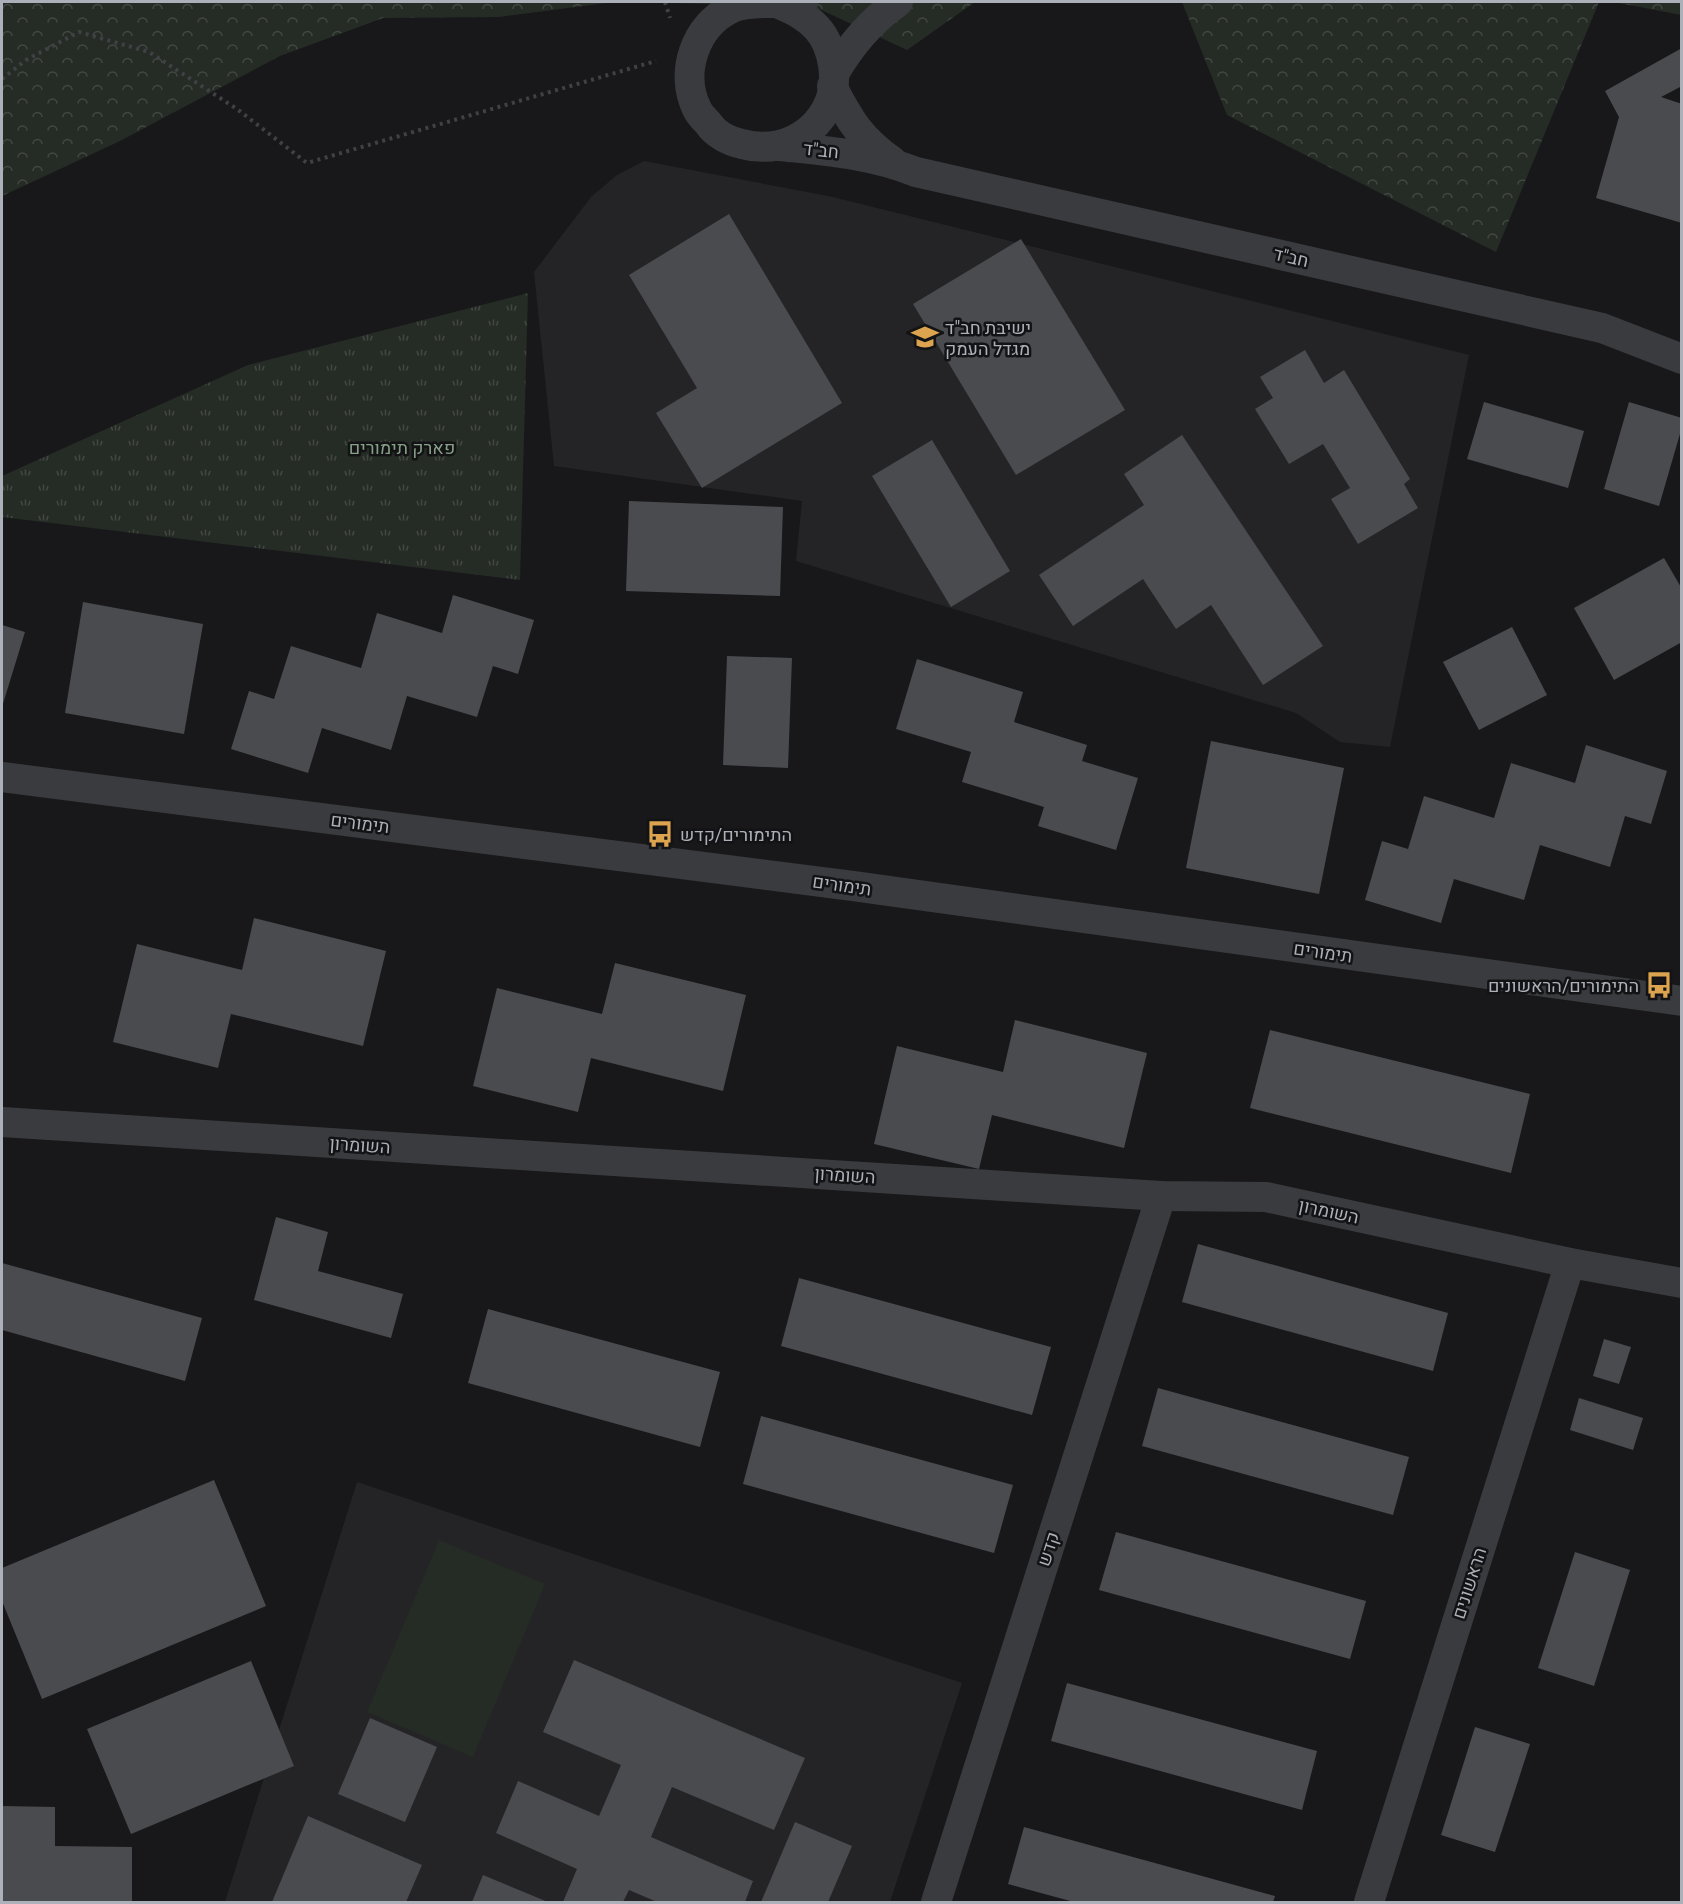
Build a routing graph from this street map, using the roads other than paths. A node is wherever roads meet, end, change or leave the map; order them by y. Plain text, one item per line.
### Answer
1 (898, 2) edge
2 (791, 3) edge
3 (833, 80) junction
4 (780, 146) junction
5 (897, 164) junction
6 (1682, 359) edge
7 (2, 777) edge
8 (1682, 1001) edge
9 (2, 1122) edge
10 (1161, 1196) junction
11 (1570, 1263) junction
12 (1682, 1283) edge
13 (936, 1902) edge
14 (1369, 1902) edge

1 - 3 street
2 - 3 street
2 - 4 street
3 - 4 street
3 - 5 street, חב"ד
4 - 5 street, חב"ד
5 - 6 street, חב"ד
7 - 8 street, תימורים
9 - 10 street, השומרון
10 - 11 street, השומרון
10 - 13 street, קדש
11 - 12 street, השומרון
11 - 14 street, הראשונים

